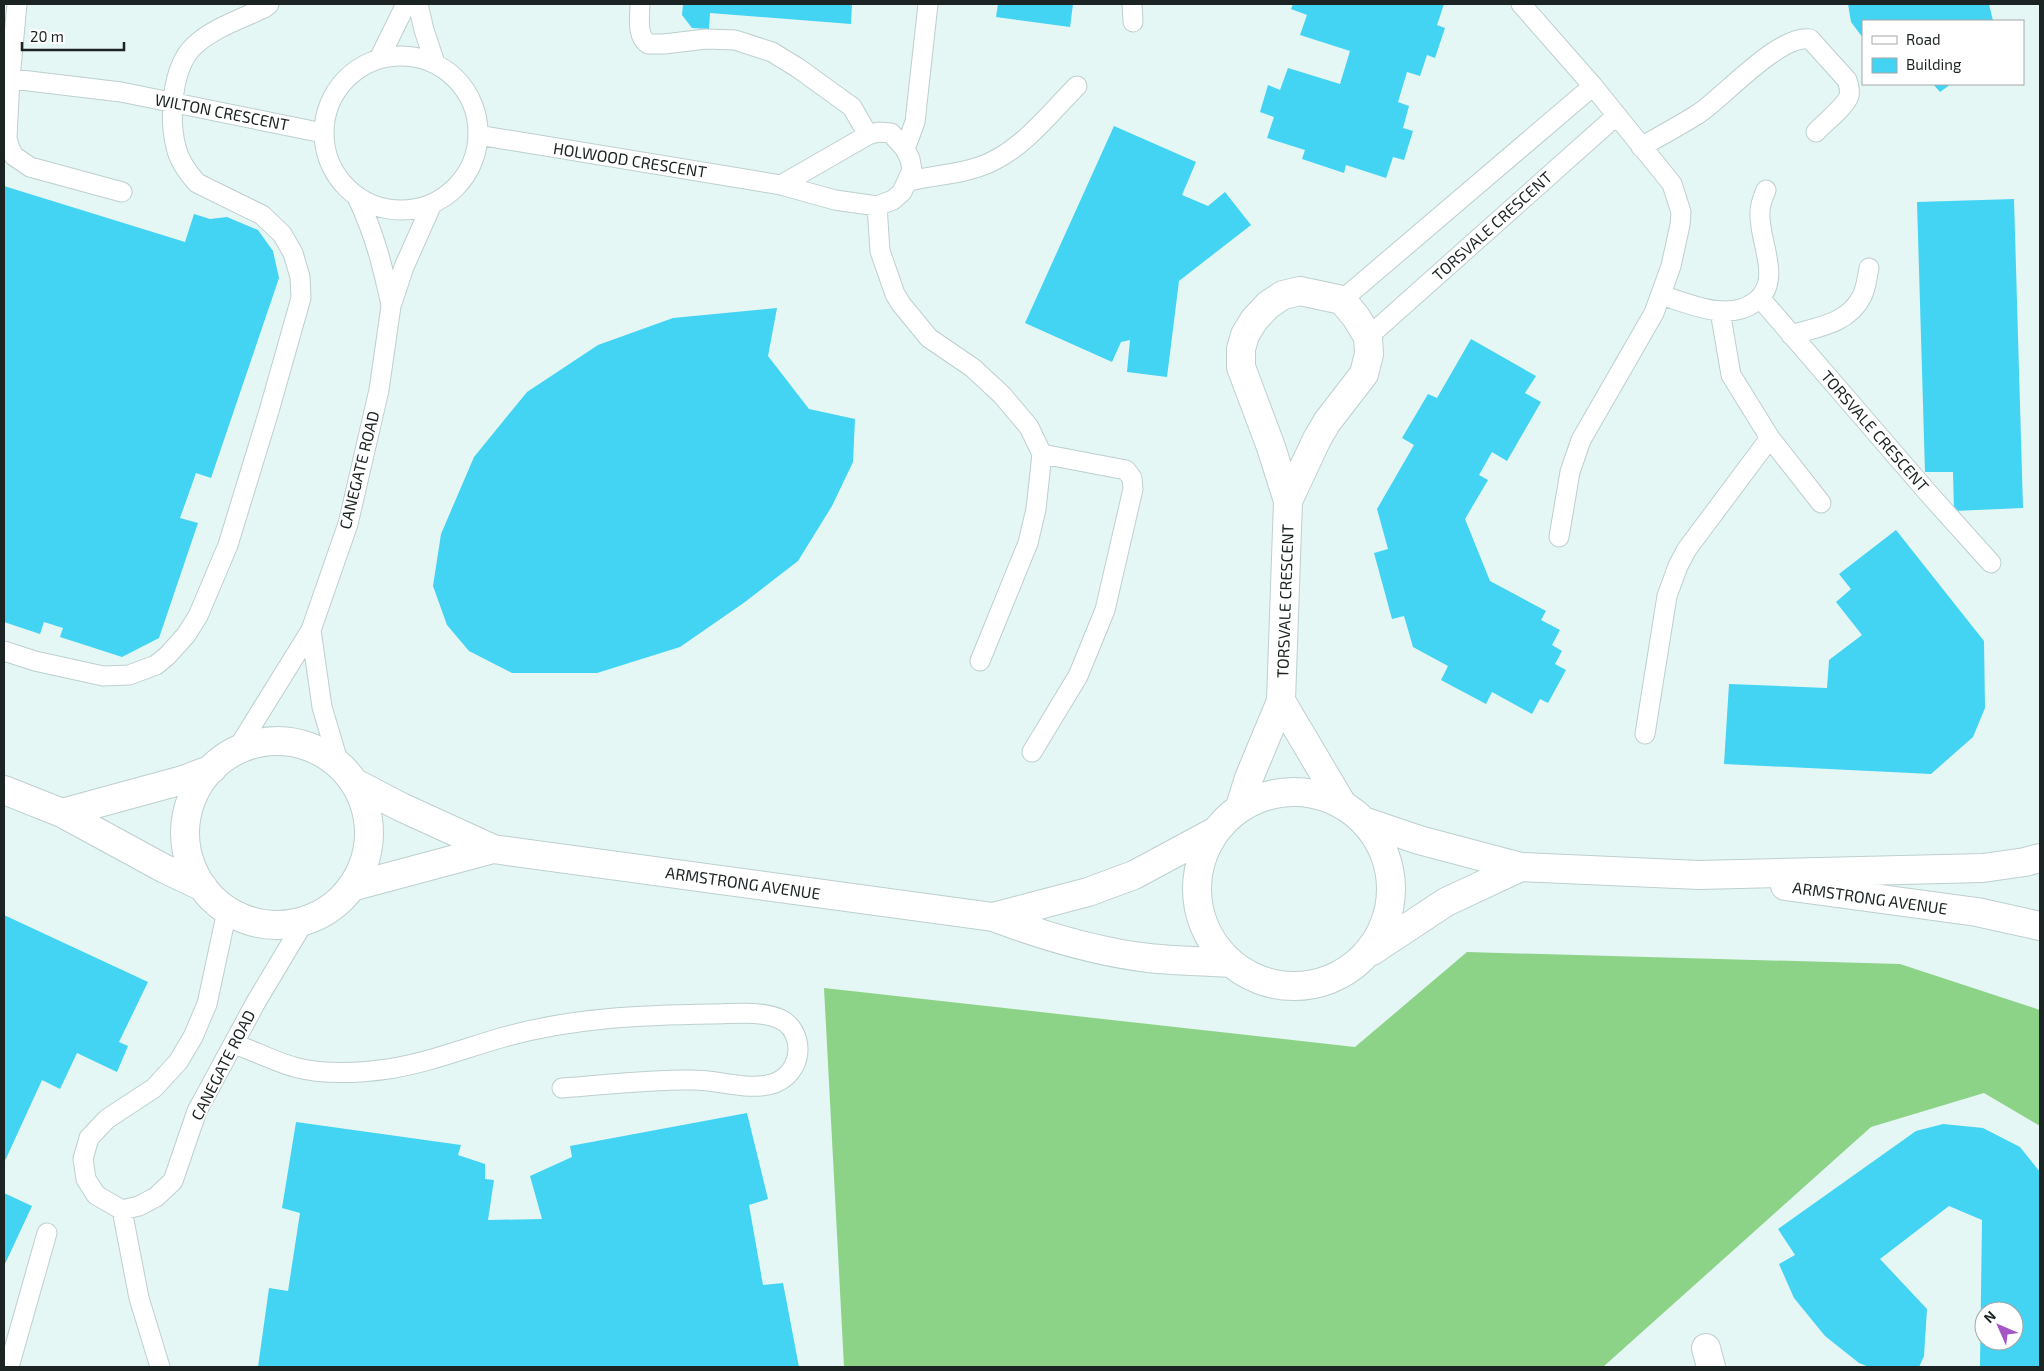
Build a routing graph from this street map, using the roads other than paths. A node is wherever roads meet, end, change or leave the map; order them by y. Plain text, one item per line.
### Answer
1 (17, 4) edge
2 (269, 4) edge
3 (406, 4) edge
4 (418, 4) edge
5 (640, 4) edge
6 (928, 4) edge
7 (1521, 4) edge
8 (379, 58) junction
9 (435, 63) junction
10 (7, 78) edge
11 (1077, 86) dead end
12 (1593, 86) junction
13 (172, 102) junction
14 (1616, 116) junction
15 (1816, 132) dead end
16 (323, 133) junction
17 (478, 135) junction
18 (868, 135) junction
19 (1641, 147) junction
20 (905, 149) junction
21 (909, 181) junction
22 (781, 184) junction
23 (1766, 190) dead end
24 (122, 192) dead end
25 (356, 197) junction
26 (432, 204) junction
27 (876, 206) junction
28 (1869, 268) dead end
29 (1660, 295) junction
30 (1760, 298) junction
31 (1342, 300) junction
32 (391, 306) junction
33 (1720, 311) junction
34 (1791, 335) junction
35 (1368, 337) junction
36 (1770, 438) junction
37 (1042, 454) junction
38 (1288, 501) junction
39 (1821, 503) dead end
40 (1559, 537) dead end
41 (1991, 563) dead end
42 (311, 630) junction
43 (4, 651) edge
44 (980, 661) dead end
45 (1281, 701) junction
46 (1645, 734) dead end
47 (236, 751) junction
48 (1032, 752) dead end
49 (338, 762) junction
50 (212, 768) junction
51 (356, 784) junction
52 (4, 790) edge
53 (1342, 804) junction
54 (1240, 807) junction
55 (62, 813) junction
56 (1366, 822) junction
57 (1214, 832) junction
58 (493, 849) junction
59 (2040, 858) edge
60 (1521, 868) junction
61 (1699, 875) junction
62 (351, 887) junction
63 (203, 888) junction
64 (227, 911) junction
65 (993, 917) junction
66 (305, 920) junction
67 (2040, 926) edge
68 (1363, 958) junction
69 (1230, 963) junction
70 (234, 1044) junction
71 (562, 1088) dead end
72 (122, 1210) junction
73 (47, 1233) dead end
74 (9, 1367) edge
75 (160, 1367) edge

1 - 10 lane
2 - 13 lane
3 - 8 lane
4 - 9 lane
5 - 18 lane
6 - 20 lane
7 - 12 lane
8 - 9 lane, CANEGATE ROAD
8 - 16 lane, CANEGATE ROAD
9 - 17 lane, CANEGATE ROAD
10 - 13 lane, WILTON CRESCENT
10 - 24 lane
11 - 21 lane
12 - 14 lane
12 - 31 lane
13 - 16 lane, WILTON CRESCENT
13 - 43 lane
14 - 19 lane
14 - 35 lane, TORSVALE CRESCENT
15 - 19 lane
16 - 25 lane, CANEGATE ROAD
17 - 22 lane, HOLWOOD CRESCENT
17 - 26 lane, CANEGATE ROAD
18 - 20 lane
18 - 22 lane
19 - 29 lane
20 - 21 lane
21 - 27 lane
22 - 27 lane, HOLWOOD CRESCENT
23 - 30 lane
25 - 26 lane, CANEGATE ROAD
25 - 32 lane, CANEGATE ROAD
26 - 32 lane, CANEGATE ROAD
27 - 37 lane
28 - 34 lane
29 - 33 lane
29 - 40 lane
30 - 33 lane
30 - 34 lane, TORSVALE CRESCENT
31 - 35 street
31 - 38 street, TORSVALE CRESCENT
32 - 42 lane, CANEGATE ROAD
33 - 36 lane
34 - 41 lane, TORSVALE CRESCENT
35 - 38 street, TORSVALE CRESCENT
36 - 39 lane
36 - 46 lane
37 - 44 lane
37 - 48 lane
38 - 45 street, TORSVALE CRESCENT
42 - 47 lane, CANEGATE ROAD
42 - 49 lane, CANEGATE ROAD
45 - 53 street, TORSVALE CRESCENT
45 - 54 street, TORSVALE CRESCENT
47 - 49 street, ARMSTRONG AVENUE
47 - 50 street, ARMSTRONG AVENUE
49 - 51 street, ARMSTRONG AVENUE
50 - 55 street, ARMSTRONG AVENUE
50 - 63 street, ARMSTRONG AVENUE
51 - 58 street, ARMSTRONG AVENUE
51 - 62 street, ARMSTRONG AVENUE
52 - 55 street, ARMSTRONG AVENUE
53 - 54 street, ARMSTRONG AVENUE
53 - 56 street, ARMSTRONG AVENUE
54 - 57 street, ARMSTRONG AVENUE
55 - 63 street, ARMSTRONG AVENUE
56 - 60 street, ARMSTRONG AVENUE
56 - 68 street, ARMSTRONG AVENUE
57 - 65 street, ARMSTRONG AVENUE
57 - 69 street, ARMSTRONG AVENUE
58 - 62 street, ARMSTRONG AVENUE
58 - 65 street, ARMSTRONG AVENUE
59 - 61 street, ARMSTRONG AVENUE
60 - 61 street, ARMSTRONG AVENUE
60 - 68 street, ARMSTRONG AVENUE
61 - 67 street, ARMSTRONG AVENUE
62 - 66 street, ARMSTRONG AVENUE
63 - 64 street, ARMSTRONG AVENUE
64 - 66 street, ARMSTRONG AVENUE
64 - 72 lane
65 - 69 street, ARMSTRONG AVENUE
66 - 70 lane, CANEGATE ROAD
68 - 69 street, ARMSTRONG AVENUE
70 - 71 lane
70 - 72 lane, CANEGATE ROAD
72 - 75 lane
73 - 74 lane

